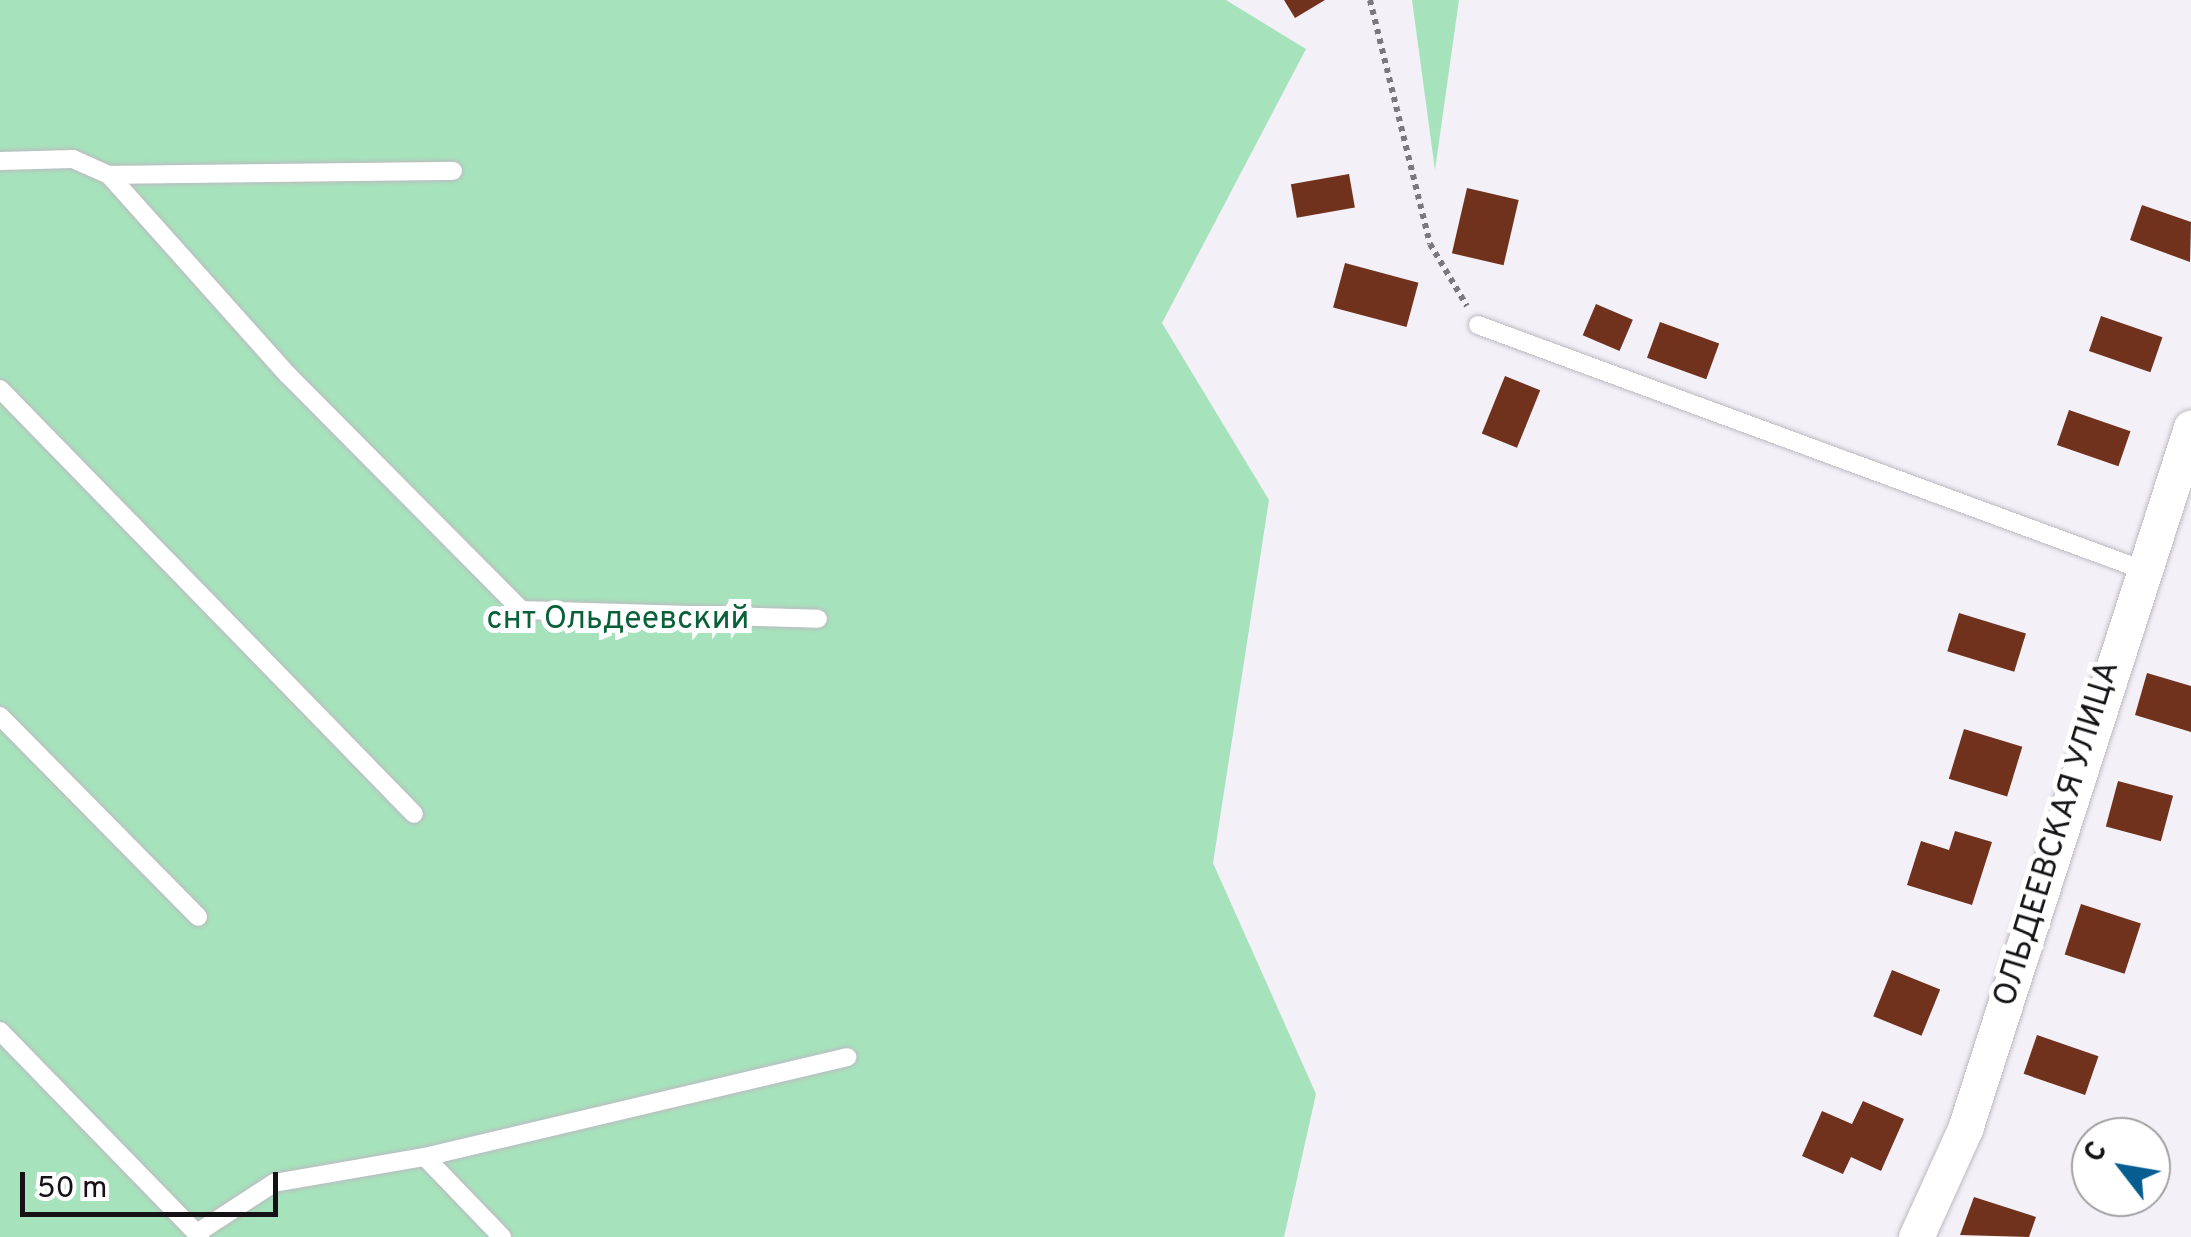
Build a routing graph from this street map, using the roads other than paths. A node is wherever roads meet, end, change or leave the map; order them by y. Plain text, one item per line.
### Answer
1 (0, 160) edge
2 (453, 171) dead end
3 (109, 175) junction
4 (1478, 325) road end
5 (0, 389) edge
6 (2191, 428) edge
7 (2142, 570) junction
8 (818, 619) dead end
9 (0, 716) edge
10 (414, 814) dead end
11 (198, 917) dead end
12 (0, 1030) edge
13 (847, 1057) dead end
14 (425, 1157) junction
15 (198, 1235) edge
16 (502, 1237) edge
17 (1916, 1237) edge

1 - 3 lane
2 - 3 lane
3 - 8 lane
4 - 7 lane
5 - 10 lane
6 - 7 street, ОЛЬДЕЕВСКАЯ УЛИЦА
7 - 17 street, ОЛЬДЕЕВСКАЯ УЛИЦА
9 - 11 lane
12 - 15 lane
13 - 14 lane
14 - 15 lane
14 - 16 lane

